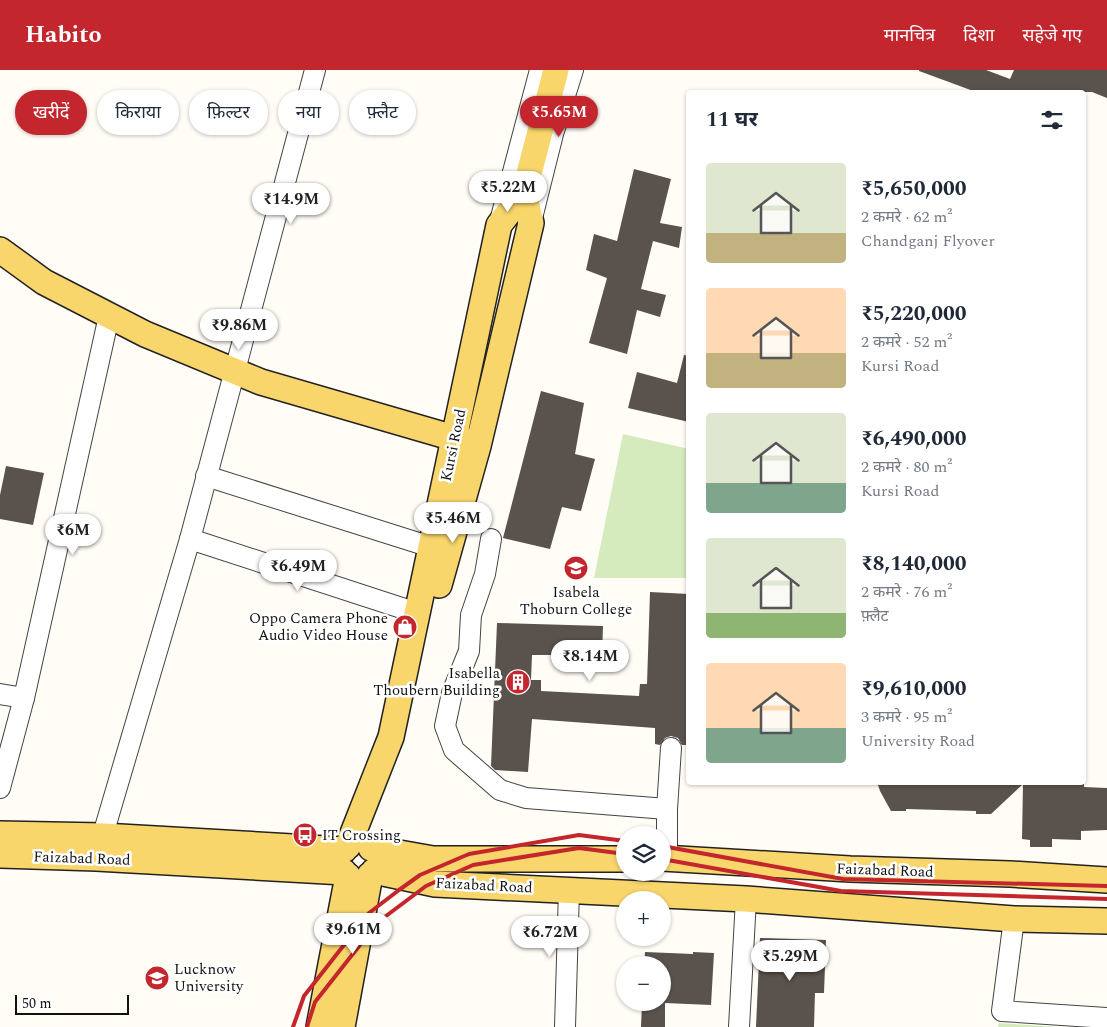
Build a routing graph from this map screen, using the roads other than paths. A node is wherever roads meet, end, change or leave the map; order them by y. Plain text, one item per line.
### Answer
1 (315, 70) edge
2 (540, 70) edge
3 (556, 70) edge
4 (573, 70) edge
5 (524, 193) junction
6 (531, 223) junction
7 (499, 225) junction
8 (0, 250) edge
9 (109, 316) junction
10 (234, 371) junction
11 (466, 442) junction
12 (206, 476) junction
13 (491, 538) dead end
14 (190, 539) junction
15 (431, 547) junction
16 (417, 613) junction
17 (0, 694) edge
18 (24, 698) junction
19 (671, 748) dead end
20 (0, 788) edge
21 (667, 809) junction
22 (666, 826) edge
23 (0, 834) edge
24 (99, 847) junction
25 (0, 855) edge
26 (616, 858) edge
27 (671, 858) edge
28 (358, 860) junction
29 (1107, 880) edge
30 (569, 890) junction
31 (746, 899) junction
32 (1014, 919) junction
33 (1107, 921) edge
34 (1107, 1018) edge
35 (1000, 1019) edge
36 (319, 1027) edge
37 (342, 1027) edge
38 (565, 1027) edge
39 (739, 1027) edge

1 - 10 street
2 - 7 street
3 - 5 main road, Kursi Road
4 - 6 street
5 - 6 main road, Kursi Road
5 - 7 main road, Kursi Road
6 - 11 main road, Kursi Road
7 - 11 main road, Kursi Road
8 - 9 main road
9 - 10 main road
9 - 18 street
10 - 11 main road
10 - 12 street
11 - 15 main road, Kursi Road
11 - 28 main road, Kursi Road
12 - 14 street
12 - 15 street
13 - 21 street
14 - 16 street
14 - 24 street
15 - 16 main road, Kursi Road
16 - 28 main road, Kursi Road
17 - 18 street
18 - 20 street
19 - 21 street
21 - 22 street
23 - 24 main road, Faizabad Road
24 - 25 main road, Faizabad Road
24 - 28 main road, Faizabad Road
26 - 28 main road, Faizabad Road
27 - 29 main road, Faizabad Road
28 - 30 main road, Faizabad Road
28 - 36 main road
28 - 37 main road
30 - 31 main road, Faizabad Road
30 - 38 street
31 - 32 main road, Faizabad Road
31 - 39 street
32 - 33 main road, Faizabad Road
32 - 35 street
34 - 35 street

